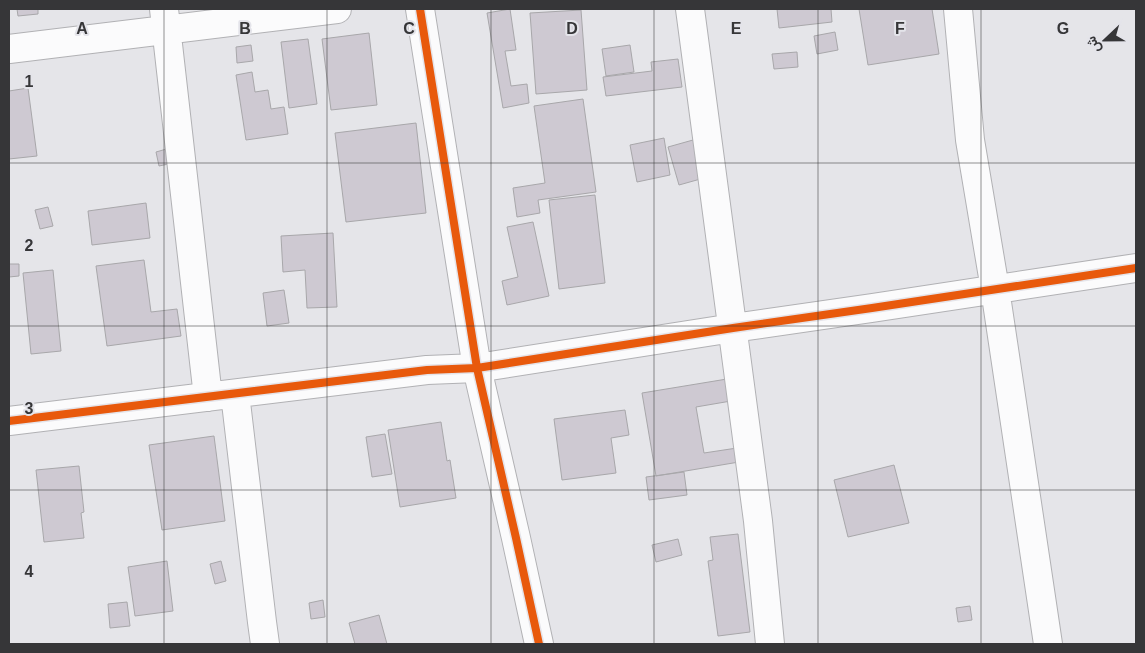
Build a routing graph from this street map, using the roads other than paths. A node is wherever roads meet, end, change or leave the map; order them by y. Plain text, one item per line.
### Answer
1 (337, 9) edge
2 (420, 9) edge
3 (690, 9) edge
4 (958, 9) edge
5 (165, 19) edge
6 (9, 49) edge
7 (1136, 268) edge
8 (995, 289) junction
9 (733, 328) junction
10 (477, 368) junction
11 (235, 394) junction
12 (208, 397) junction
13 (9, 421) edge
14 (265, 644) edge
15 (539, 644) edge
16 (770, 644) edge
17 (1048, 644) edge

1 - 5 street
2 - 10 street
3 - 9 street
4 - 8 street
5 - 6 street
5 - 12 street
7 - 8 street
8 - 9 street
8 - 17 street
9 - 10 street
9 - 16 street
10 - 11 street
10 - 15 street
11 - 12 street
11 - 14 street
12 - 13 street

